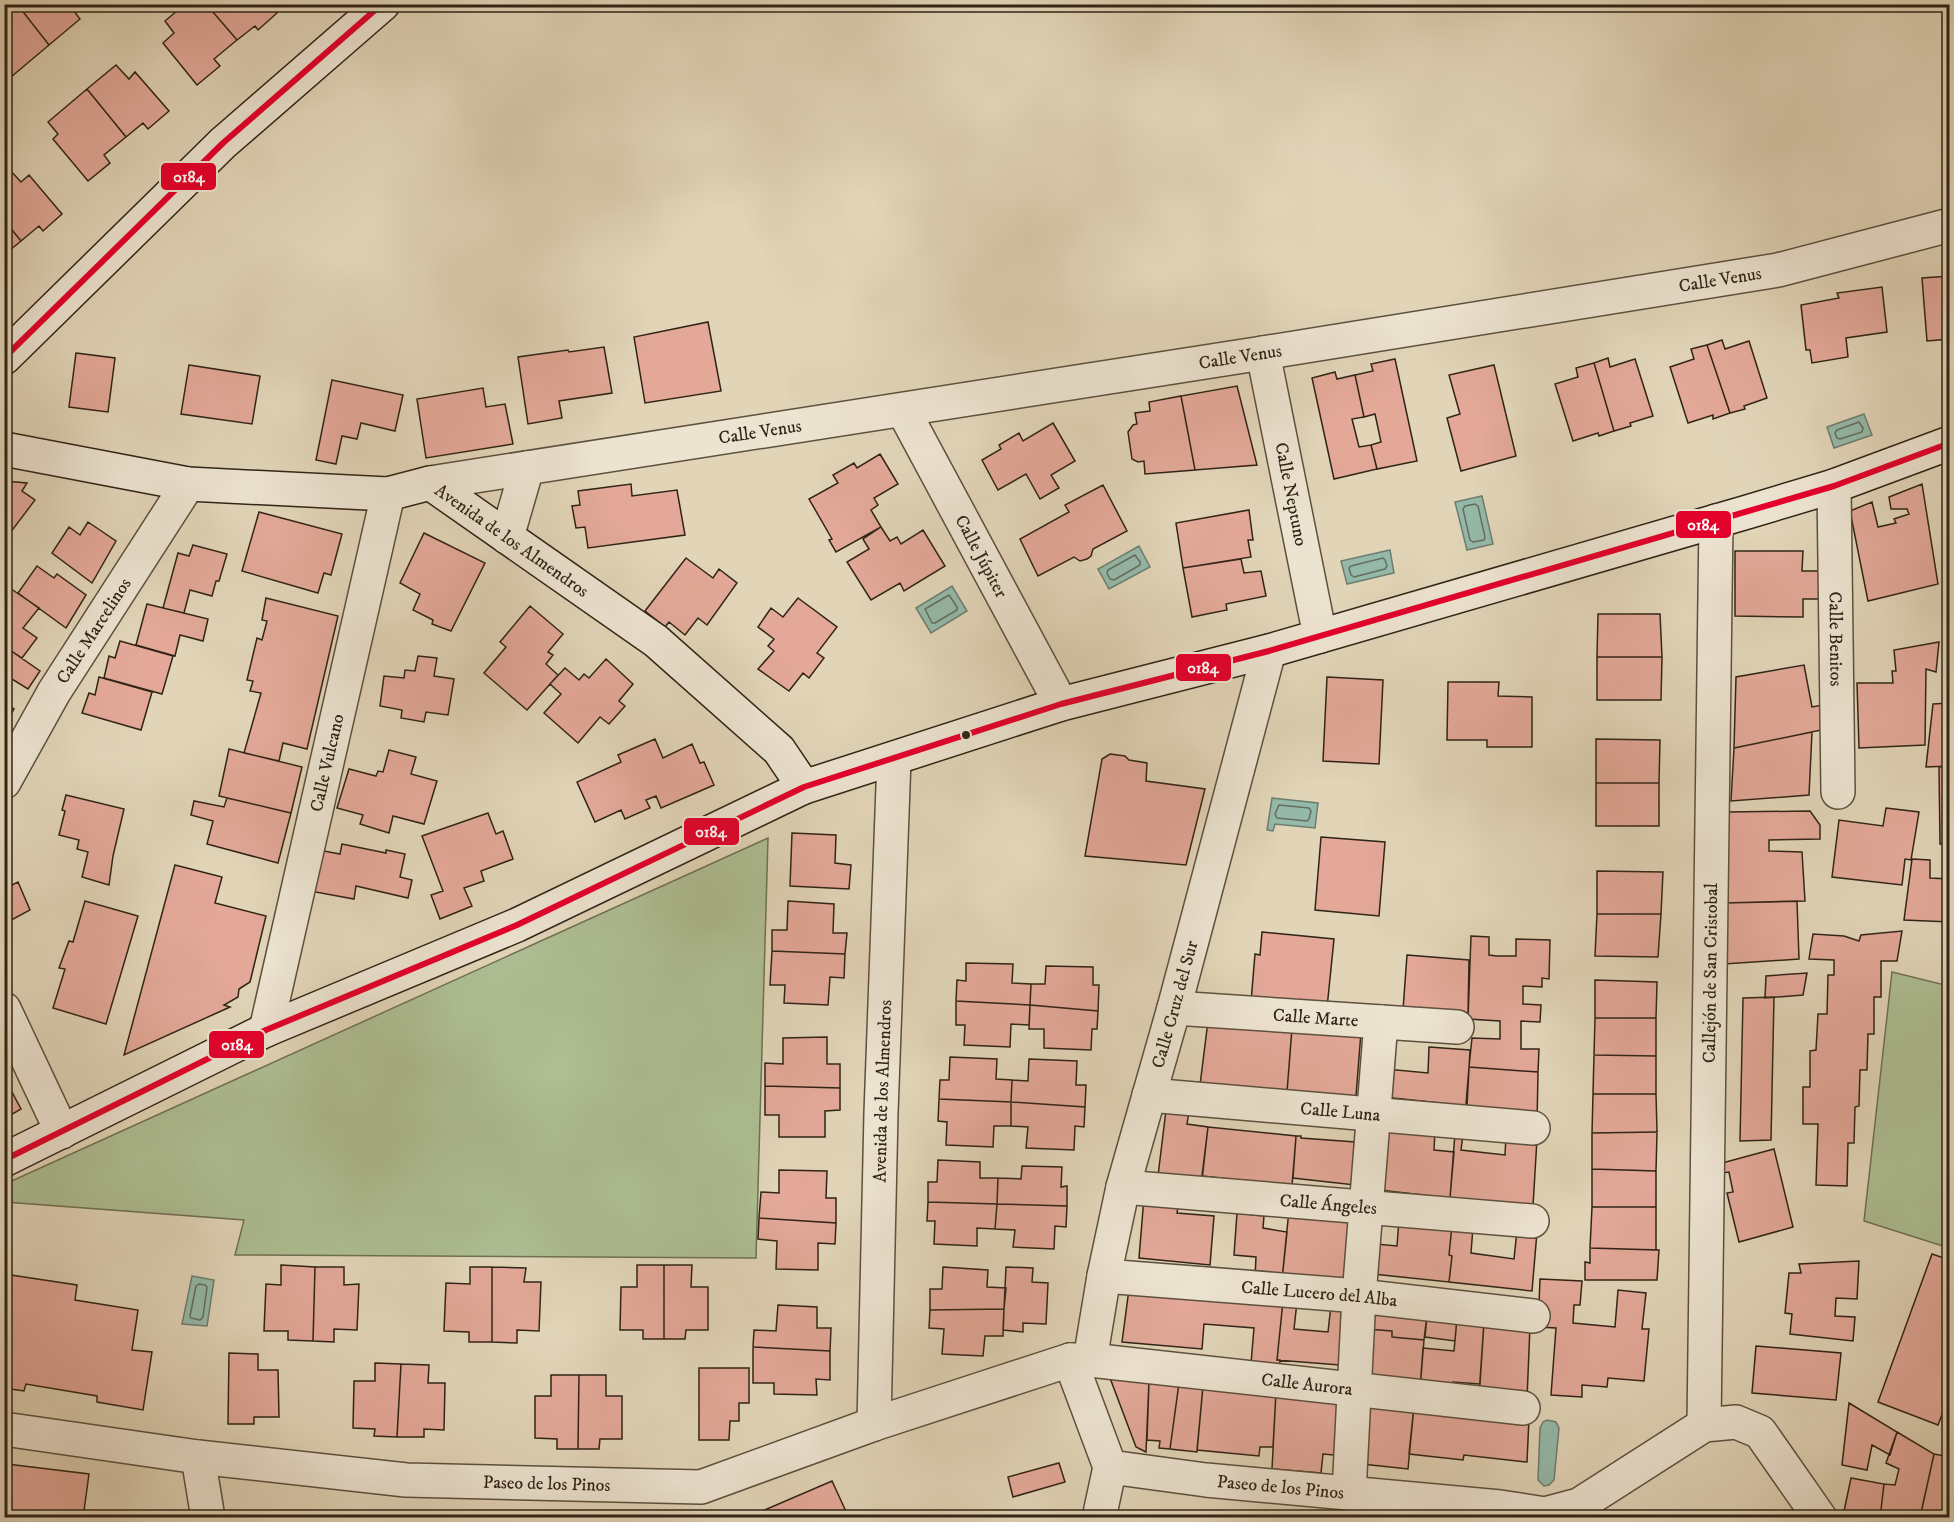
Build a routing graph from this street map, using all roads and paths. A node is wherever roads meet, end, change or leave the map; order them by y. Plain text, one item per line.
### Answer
1 (383, 4) edge
2 (1950, 225) edge
3 (1263, 353) junction
4 (4, 358) edge
5 (903, 410) junction
6 (1950, 443) edge
7 (4, 449) edge
8 (527, 468) junction
9 (430, 483) junction
10 (188, 484) junction
11 (1834, 486) junction
12 (388, 494) junction
13 (1716, 521) junction
14 (507, 537) junction
15 (1320, 636) junction
16 (1269, 651) junction
17 (1061, 704) junction
18 (894, 759) junction
19 (4, 782) edge
20 (804, 787) junction
21 (1838, 792) dead end
22 (4, 1008) edge
23 (1174, 1008) junction
24 (1381, 1022) junction
25 (1457, 1027) dead end
26 (266, 1030) junction
27 (1149, 1095) junction
28 (1373, 1115) junction
29 (1533, 1128) dead end
30 (62, 1132) junction
31 (4, 1160) edge
32 (1123, 1187) junction
33 (1366, 1207) junction
34 (1532, 1221) dead end
35 (1104, 1276) junction
36 (1359, 1296) junction
37 (1533, 1316) dead end
38 (1080, 1360) junction
39 (1355, 1389) junction
40 (1523, 1408) dead end
41 (874, 1424) junction
42 (1704, 1425) junction
43 (4, 1428) edge
44 (198, 1457) junction
45 (1110, 1467) junction
46 (1349, 1493) junction
47 (1499, 1513) edge
48 (208, 1518) edge
49 (1099, 1518) edge
50 (1820, 1518) edge

1 - 4 street
2 - 3 street, Calle Venus
3 - 5 street, Calle Venus
3 - 15 street, Calle Neptuno
5 - 8 street, Calle Venus
5 - 17 street, Calle Júpiter
6 - 11 street
7 - 10 street, Avenida de los Almendros
8 - 9 street, Calle Venus
8 - 14 street
9 - 12 street, Avenida de los Almendros
9 - 14 street, Avenida de los Almendros
10 - 12 street, Avenida de los Almendros
10 - 19 street, Calle Marcelinos
11 - 13 street
11 - 21 street, Calle Benitos
12 - 26 street, Calle Vulcano
13 - 15 street
13 - 42 street, Callejón de San Cristobal
14 - 20 street, Avenida de los Almendros
15 - 16 street
16 - 17 street
16 - 23 street, Calle Cruz del Sur
17 - 18 street
18 - 20 street
18 - 41 street, Avenida de los Almendros
20 - 26 street
22 - 30 street
23 - 24 street, Calle Marte
23 - 27 street, Calle Cruz del Sur
24 - 25 street, Calle Marte
24 - 28 street
26 - 30 street
27 - 28 street, Calle Luna
27 - 32 street, Calle Cruz del Sur
28 - 29 street, Calle Luna
28 - 33 street
30 - 31 street
32 - 33 street, Calle Ángeles
32 - 35 street, Calle Cruz del Sur
33 - 34 street, Calle Ángeles
33 - 36 street
35 - 36 street, Calle Lucero del Alba
35 - 38 street, Calle Cruz del Sur
36 - 37 street, Calle Lucero del Alba
36 - 39 street
38 - 39 street, Calle Aurora
38 - 41 street, Paseo de los Pinos
38 - 45 street
39 - 40 street, Calle Aurora
39 - 46 street
41 - 44 street, Paseo de los Pinos
42 - 47 street, Paseo de los Pinos
42 - 50 street, Paseo de los Pinos
43 - 44 street, Paseo de los Pinos
44 - 48 street
45 - 46 street, Paseo de los Pinos
45 - 49 street
46 - 47 street, Paseo de los Pinos

